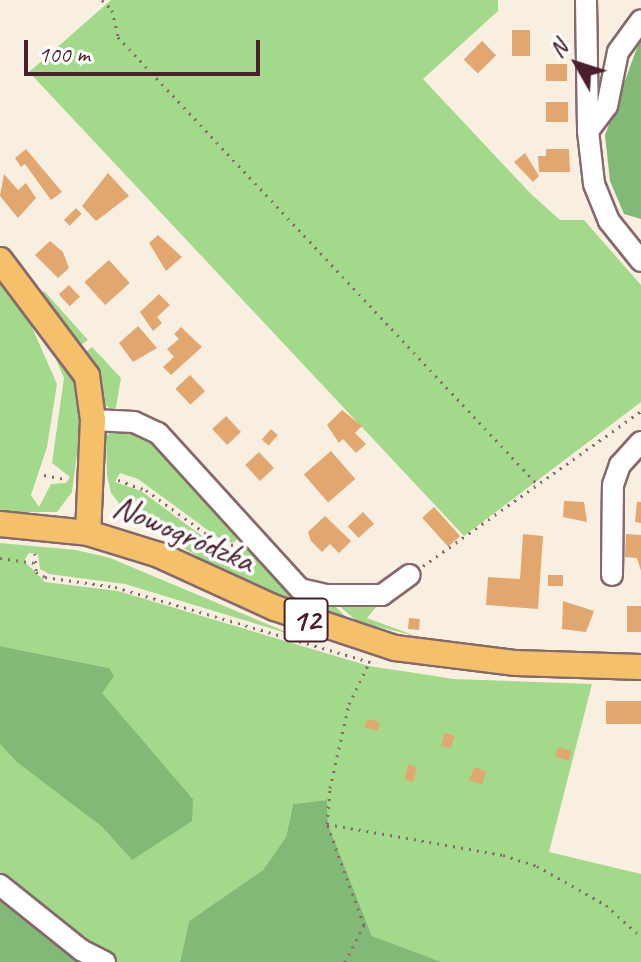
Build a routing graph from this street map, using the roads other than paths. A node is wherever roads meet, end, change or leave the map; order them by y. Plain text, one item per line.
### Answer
1 (586, 0) edge
2 (641, 20) edge
3 (612, 73) junction
4 (588, 74) junction
5 (588, 131) junction
6 (0, 260) edge
7 (641, 261) edge
8 (93, 420) junction
9 (641, 442) edge
10 (0, 524) edge
11 (88, 533) junction
12 (410, 575) road end
13 (612, 575) dead end
14 (641, 667) edge
15 (0, 885) edge
16 (105, 962) edge

1 - 4 street
2 - 3 street
3 - 4 street
3 - 5 street
4 - 5 street
5 - 7 street
6 - 8 main road, Nowogródzka
8 - 11 main road, Nowogródzka
8 - 12 street, Nowogródzka
9 - 13 street
10 - 11 main road, 12
11 - 14 main road, Nowogródzka / 12
15 - 16 street

